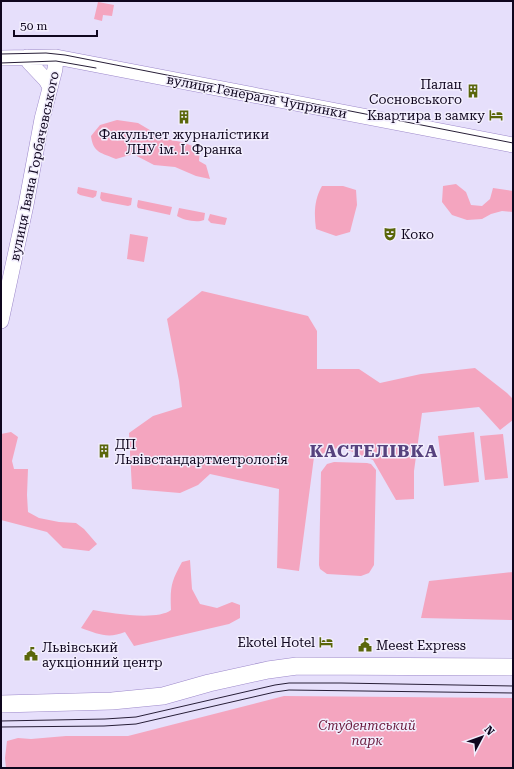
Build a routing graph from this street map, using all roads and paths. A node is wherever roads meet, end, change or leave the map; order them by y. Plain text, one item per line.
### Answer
1 (27, 57) junction
2 (56, 57) junction
3 (1, 58) edge
4 (50, 87) junction
5 (513, 145) edge
6 (1, 321) edge
7 (513, 667) edge
8 (1, 704) edge

1 - 2 street, вулиця Генерала Чупринки
1 - 3 street, вулиця Генерала Чупринки
1 - 4 street
2 - 4 street, вулиця Івана Горбачевського
2 - 5 street, вулиця Генерала Чупринки
4 - 6 street, вулиця Івана Горбачевського
7 - 8 main road

